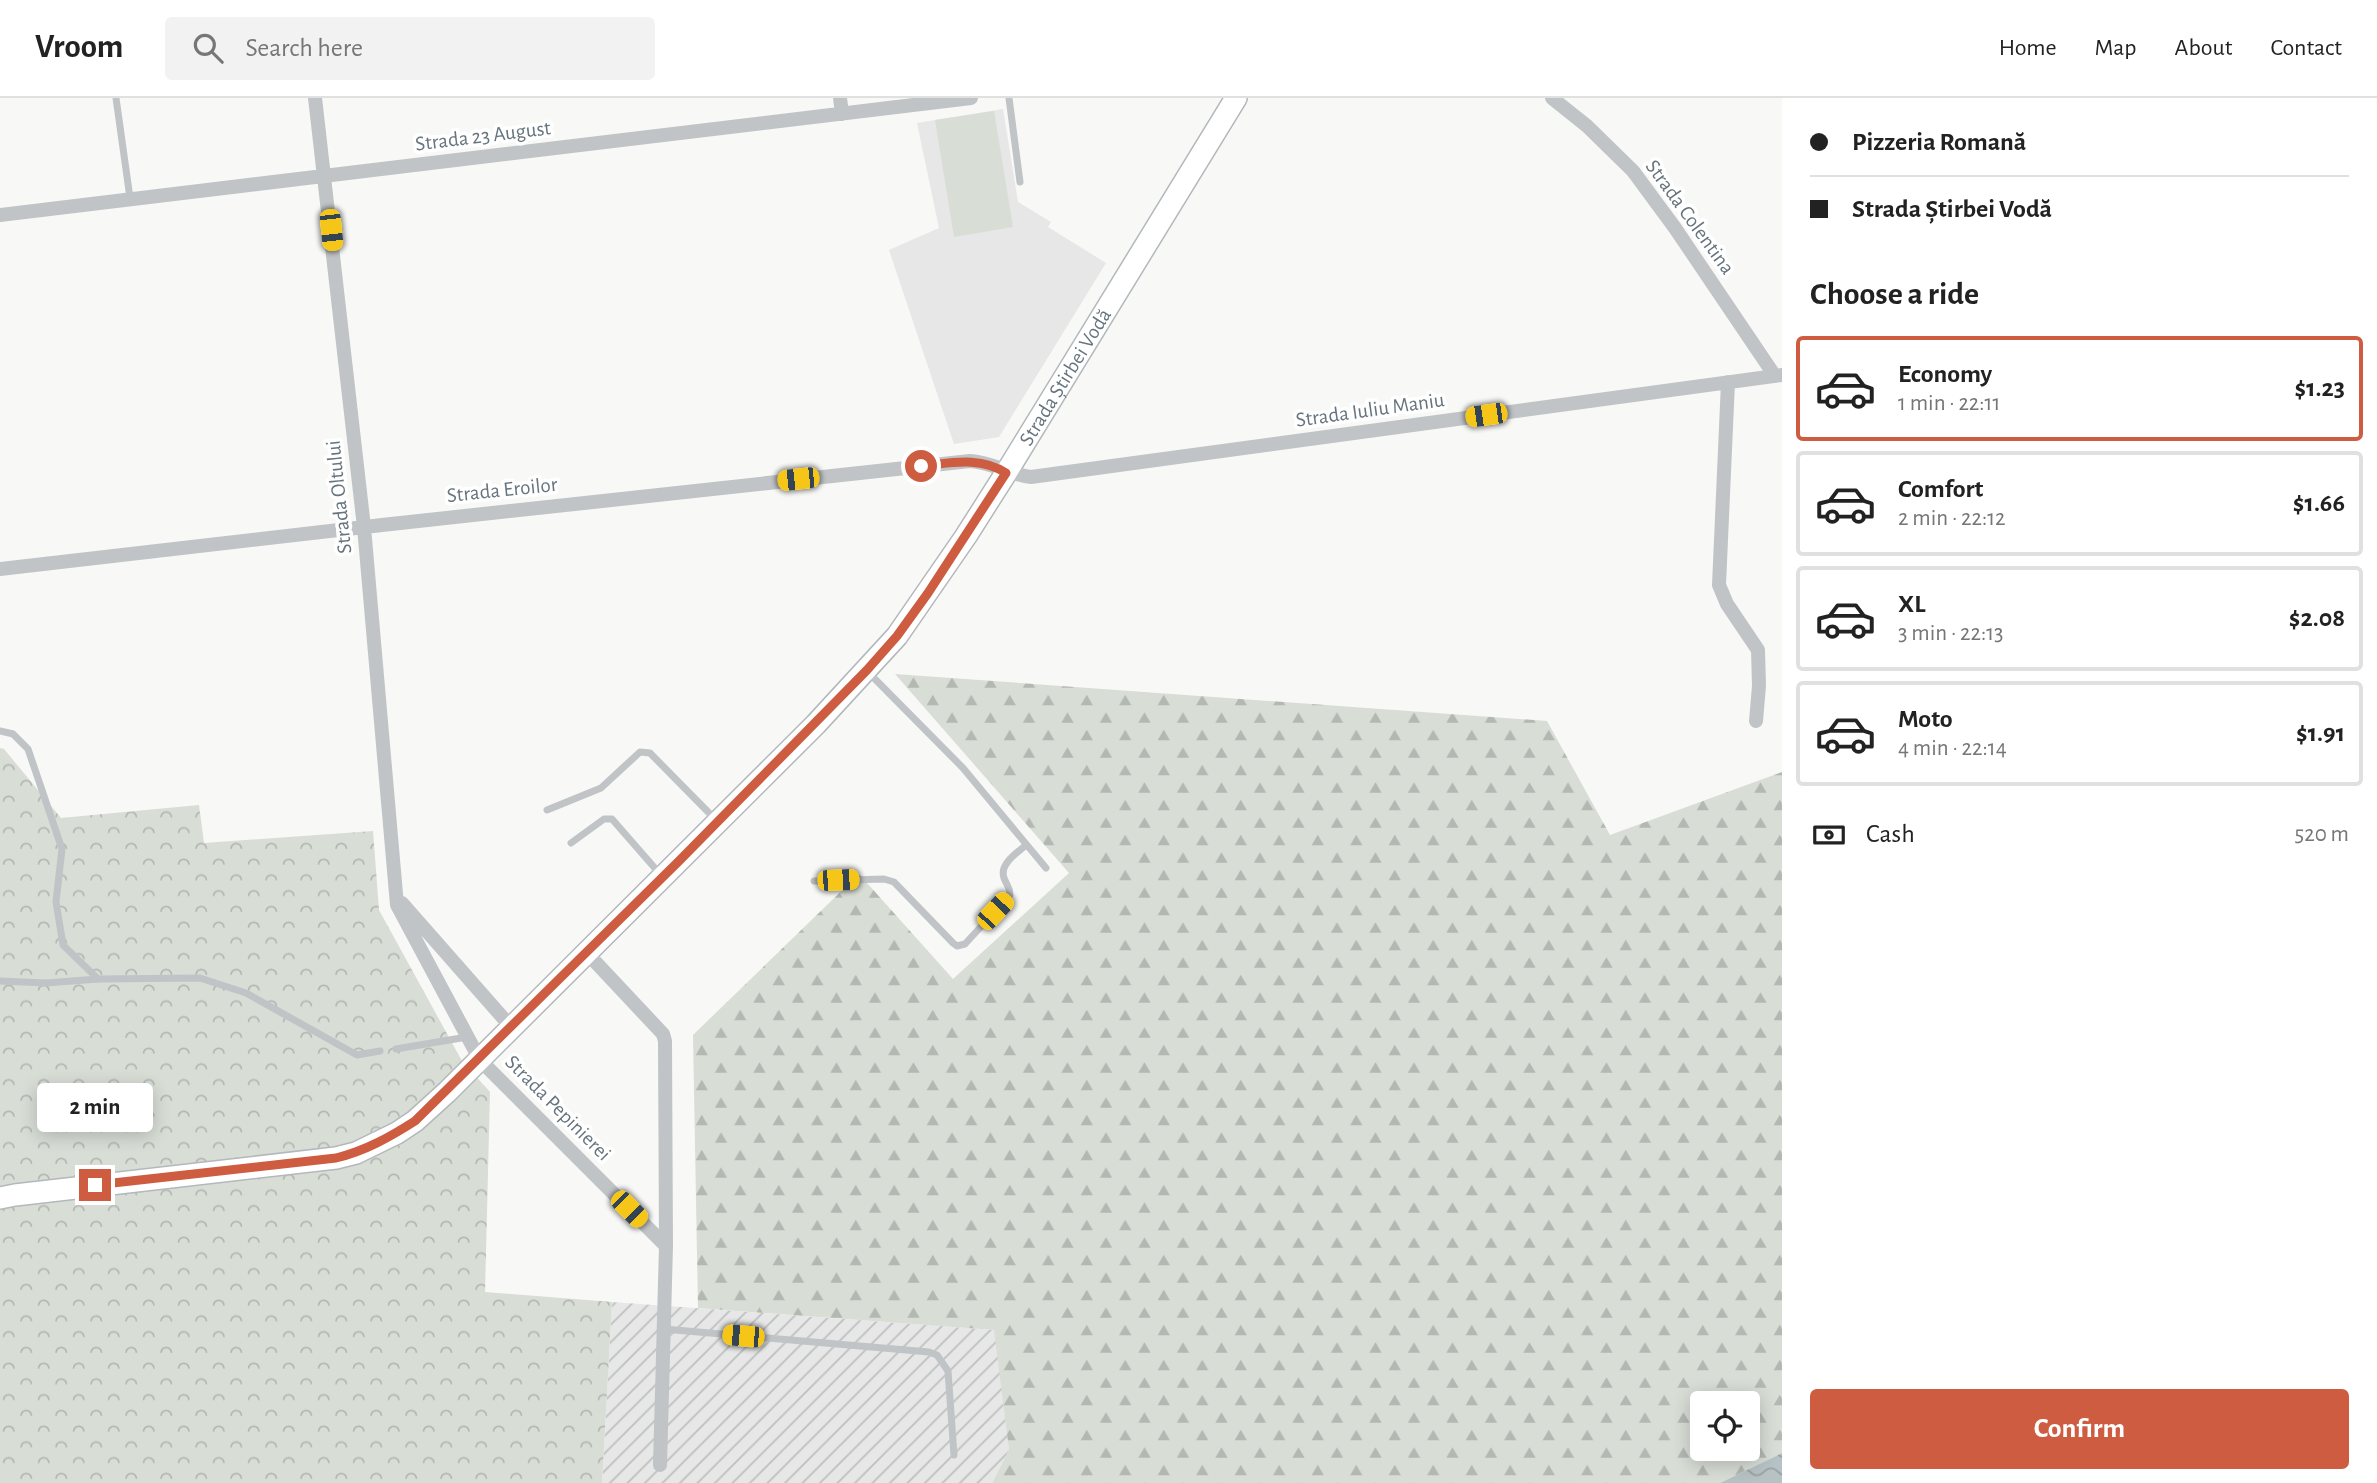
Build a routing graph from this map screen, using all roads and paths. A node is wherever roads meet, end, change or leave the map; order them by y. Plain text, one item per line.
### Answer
1 (116, 98) edge
2 (315, 98) edge
3 (840, 98) edge
4 (971, 98) edge
5 (1009, 98) edge
6 (1236, 98) edge
7 (1552, 98) edge
8 (842, 114) junction
9 (324, 176) junction
10 (1020, 182) dead end
11 (130, 198) junction
12 (0, 215) edge
13 (1778, 375) edge
14 (1728, 382) junction
15 (1006, 473) junction
16 (364, 527) junction
17 (0, 569) edge
18 (867, 670) junction
19 (1756, 721) dead end
20 (0, 731) edge
21 (547, 810) dead end
22 (718, 822) junction
23 (571, 843) dead end
24 (1026, 845) junction
25 (1046, 869) dead end
26 (663, 877) junction
27 (814, 881) dead end
28 (396, 893) junction
29 (587, 953) junction
30 (98, 979) junction
31 (0, 981) edge
32 (512, 1028) junction
33 (468, 1037) junction
34 (396, 1049) dead end
35 (380, 1051) dead end
36 (480, 1060) junction
37 (0, 1198) edge
38 (666, 1246) junction
39 (664, 1329) junction
40 (954, 1455) dead end
41 (660, 1465) dead end

1 - 11 lane
2 - 9 street, Strada Oltului
3 - 8 street
4 - 8 street, Strada 23 August
5 - 10 lane
6 - 15 street, Strada Știrbei Vodă
7 - 13 street, Strada Colentina
8 - 9 street, Strada 23 August
9 - 11 street, Strada 23 August
9 - 16 street, Strada Oltului
11 - 12 street, Strada 23 August
13 - 14 street, Strada Iuliu Maniu
14 - 15 street, Strada Iuliu Maniu
14 - 19 street
15 - 16 street, Strada Eroilor
15 - 18 street, Strada Știrbei Vodă
16 - 17 street, Strada Eroilor
16 - 28 street, Strada Oltului
18 - 22 street, Strada Știrbei Vodă
18 - 24 lane
20 - 30 lane
21 - 22 lane
22 - 26 street, Strada Știrbei Vodă
23 - 26 lane
24 - 25 lane
24 - 27 lane
26 - 29 street, Strada Știrbei Vodă
28 - 32 street
28 - 33 street, Strada Oltului
29 - 32 street, Strada Știrbei Vodă
29 - 38 street
30 - 31 lane
30 - 35 lane
32 - 36 street, Strada Știrbei Vodă
33 - 34 lane
33 - 36 street, Strada Oltului
36 - 37 street, Strada Știrbei Vodă
36 - 38 street, Strada Pepinierei
38 - 39 street
39 - 40 lane
39 - 41 street

